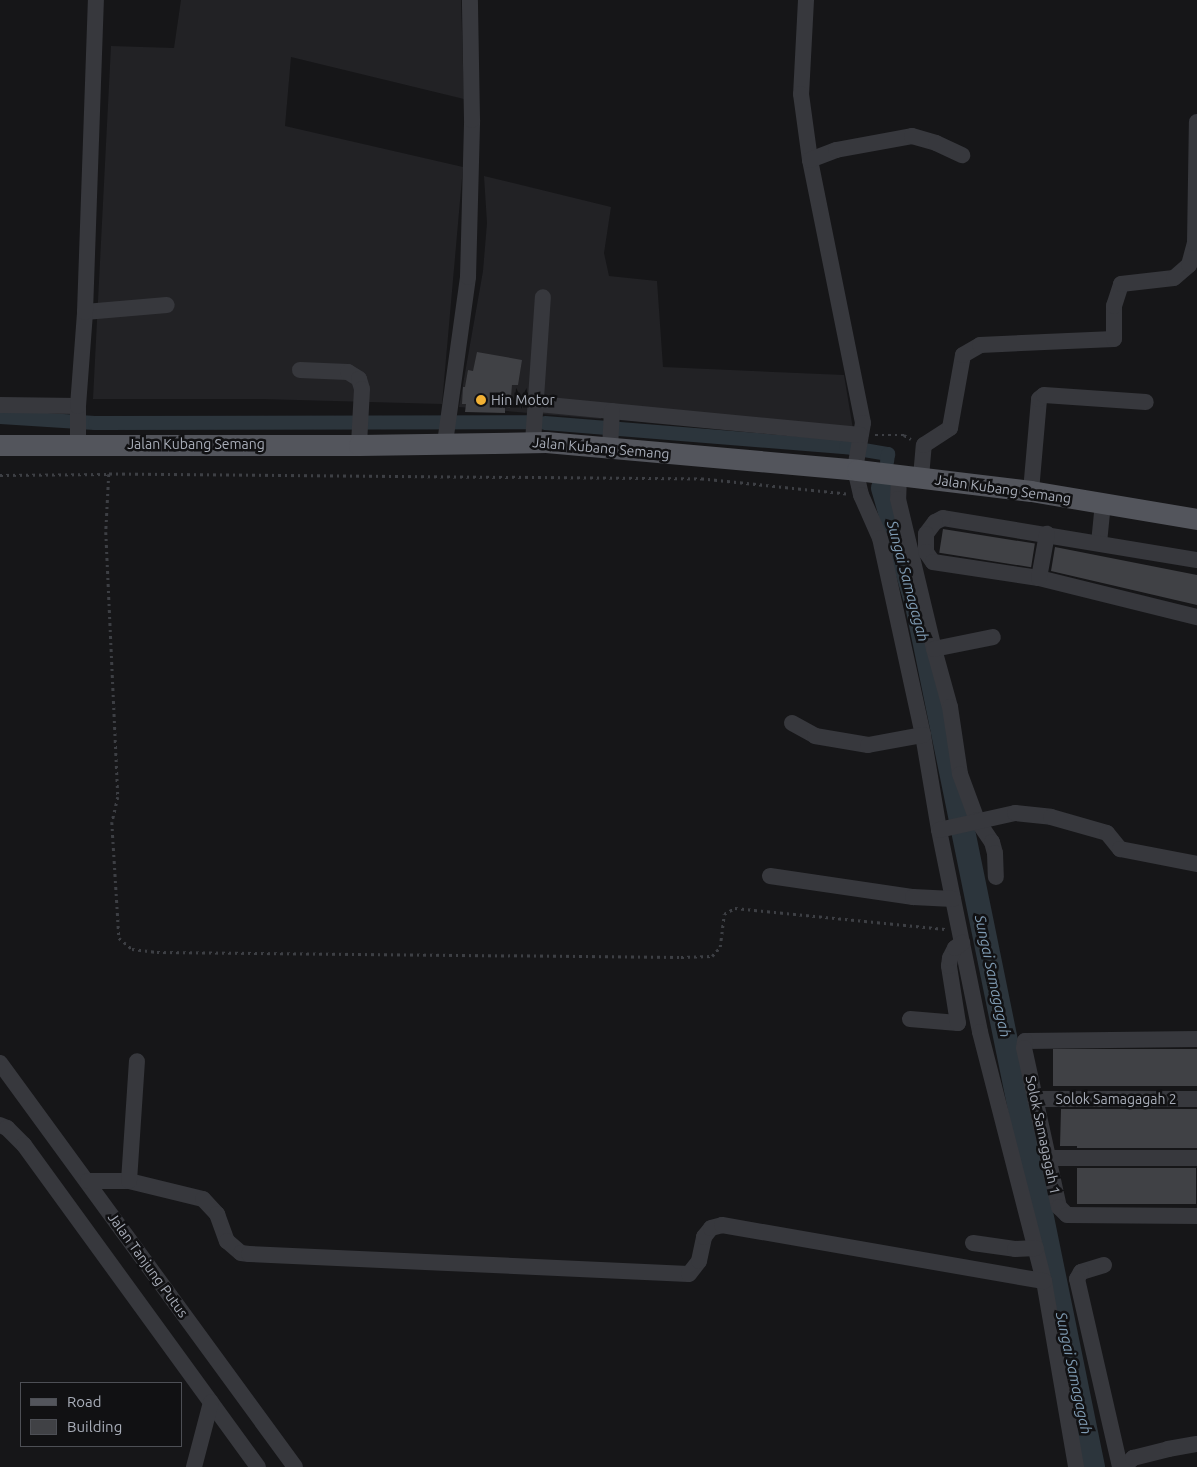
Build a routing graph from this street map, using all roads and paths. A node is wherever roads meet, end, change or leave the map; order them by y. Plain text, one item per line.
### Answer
1 (96, 0) edge
2 (470, 0) edge
3 (806, 0) edge
4 (1197, 122) edge
5 (962, 156) dead end
6 (810, 160) junction
7 (543, 297) dead end
8 (167, 304) dead end
9 (85, 312) junction
10 (300, 370) dead end
11 (1146, 402) dead end
12 (538, 404) junction
13 (0, 405) edge
14 (78, 422) junction
15 (611, 427) junction
16 (446, 435) junction
17 (359, 436) junction
18 (534, 442) junction
19 (0, 445) edge
20 (924, 445) junction
21 (858, 452) junction
22 (109, 474) junction
23 (0, 475) edge
24 (899, 475) junction
25 (921, 477) junction
26 (1031, 491) junction
27 (861, 495) junction
28 (1104, 503) junction
29 (1197, 517) edge
30 (1047, 534) junction
31 (1100, 543) junction
32 (1197, 560) edge
33 (1039, 578) junction
34 (1197, 617) edge
35 (993, 637) dead end
36 (934, 649) junction
37 (792, 723) dead end
38 (923, 736) junction
39 (973, 822) junction
40 (943, 829) junction
41 (1197, 864) edge
42 (770, 876) dead end
43 (996, 877) dead end
44 (953, 898) junction
45 (961, 937) junction
46 (910, 1019) dead end
47 (1197, 1039) edge
48 (137, 1061) dead end
49 (0, 1063) edge
50 (1036, 1099) junction
51 (1197, 1099) edge
52 (0, 1125) edge
53 (1048, 1158) junction
54 (1197, 1158) edge
55 (88, 1181) junction
56 (129, 1181) junction
57 (1197, 1216) edge
58 (973, 1243) dead end
59 (1036, 1248) junction
60 (1104, 1265) dead end
61 (1044, 1281) junction
62 (211, 1402) junction
63 (1197, 1444) edge
64 (194, 1467) edge
65 (258, 1467) edge
66 (296, 1467) edge
67 (1076, 1467) edge
68 (1122, 1467) edge

1 - 9 street
2 - 16 street
3 - 6 street
4 - 20 street
5 - 6 street
6 - 21 street
7 - 12 street
8 - 9 street
9 - 14 street
10 - 17 street
11 - 26 street
12 - 15 street
12 - 18 street
13 - 14 street
14 - 17 main road, Jalan Kubang Semang
14 - 19 main road, Jalan Kubang Semang
15 - 18 main road, Jalan Kubang Semang
15 - 21 main road, Jalan Kubang Semang
15 - 21 street
16 - 17 main road, Jalan Kubang Semang
16 - 18 main road, Jalan Kubang Semang
20 - 21 path
20 - 25 street
21 - 24 main road, Jalan Kubang Semang
21 - 27 street
22 - 23 path
22 - 27 path
22 - 45 path
24 - 25 main road, Jalan Kubang Semang
24 - 36 street
25 - 26 main road, Jalan Kubang Semang
26 - 28 main road, Jalan Kubang Semang
27 - 38 street
28 - 29 main road, Jalan Kubang Semang
28 - 31 street
30 - 31 street
30 - 33 street
30 - 33 street
31 - 32 street
33 - 34 street
35 - 36 street
36 - 39 street
37 - 38 street
38 - 40 street
39 - 40 street
39 - 41 street
39 - 43 street
40 - 44 street
42 - 44 street
44 - 45 street
45 - 46 street
45 - 59 street
47 - 50 street, Solok Samagagah 1
48 - 56 street
49 - 55 street, Jalan Tanjung Putus
50 - 51 street, Solok Samagagah 2
50 - 53 street, Solok Samagagah 1
52 - 62 street
53 - 54 street
53 - 57 street, Solok Samagagah 1
55 - 56 street
55 - 66 street, Jalan Tanjung Putus
56 - 61 street
58 - 59 street
59 - 61 street
60 - 68 street
61 - 67 street
62 - 64 street
62 - 65 street
63 - 68 street

